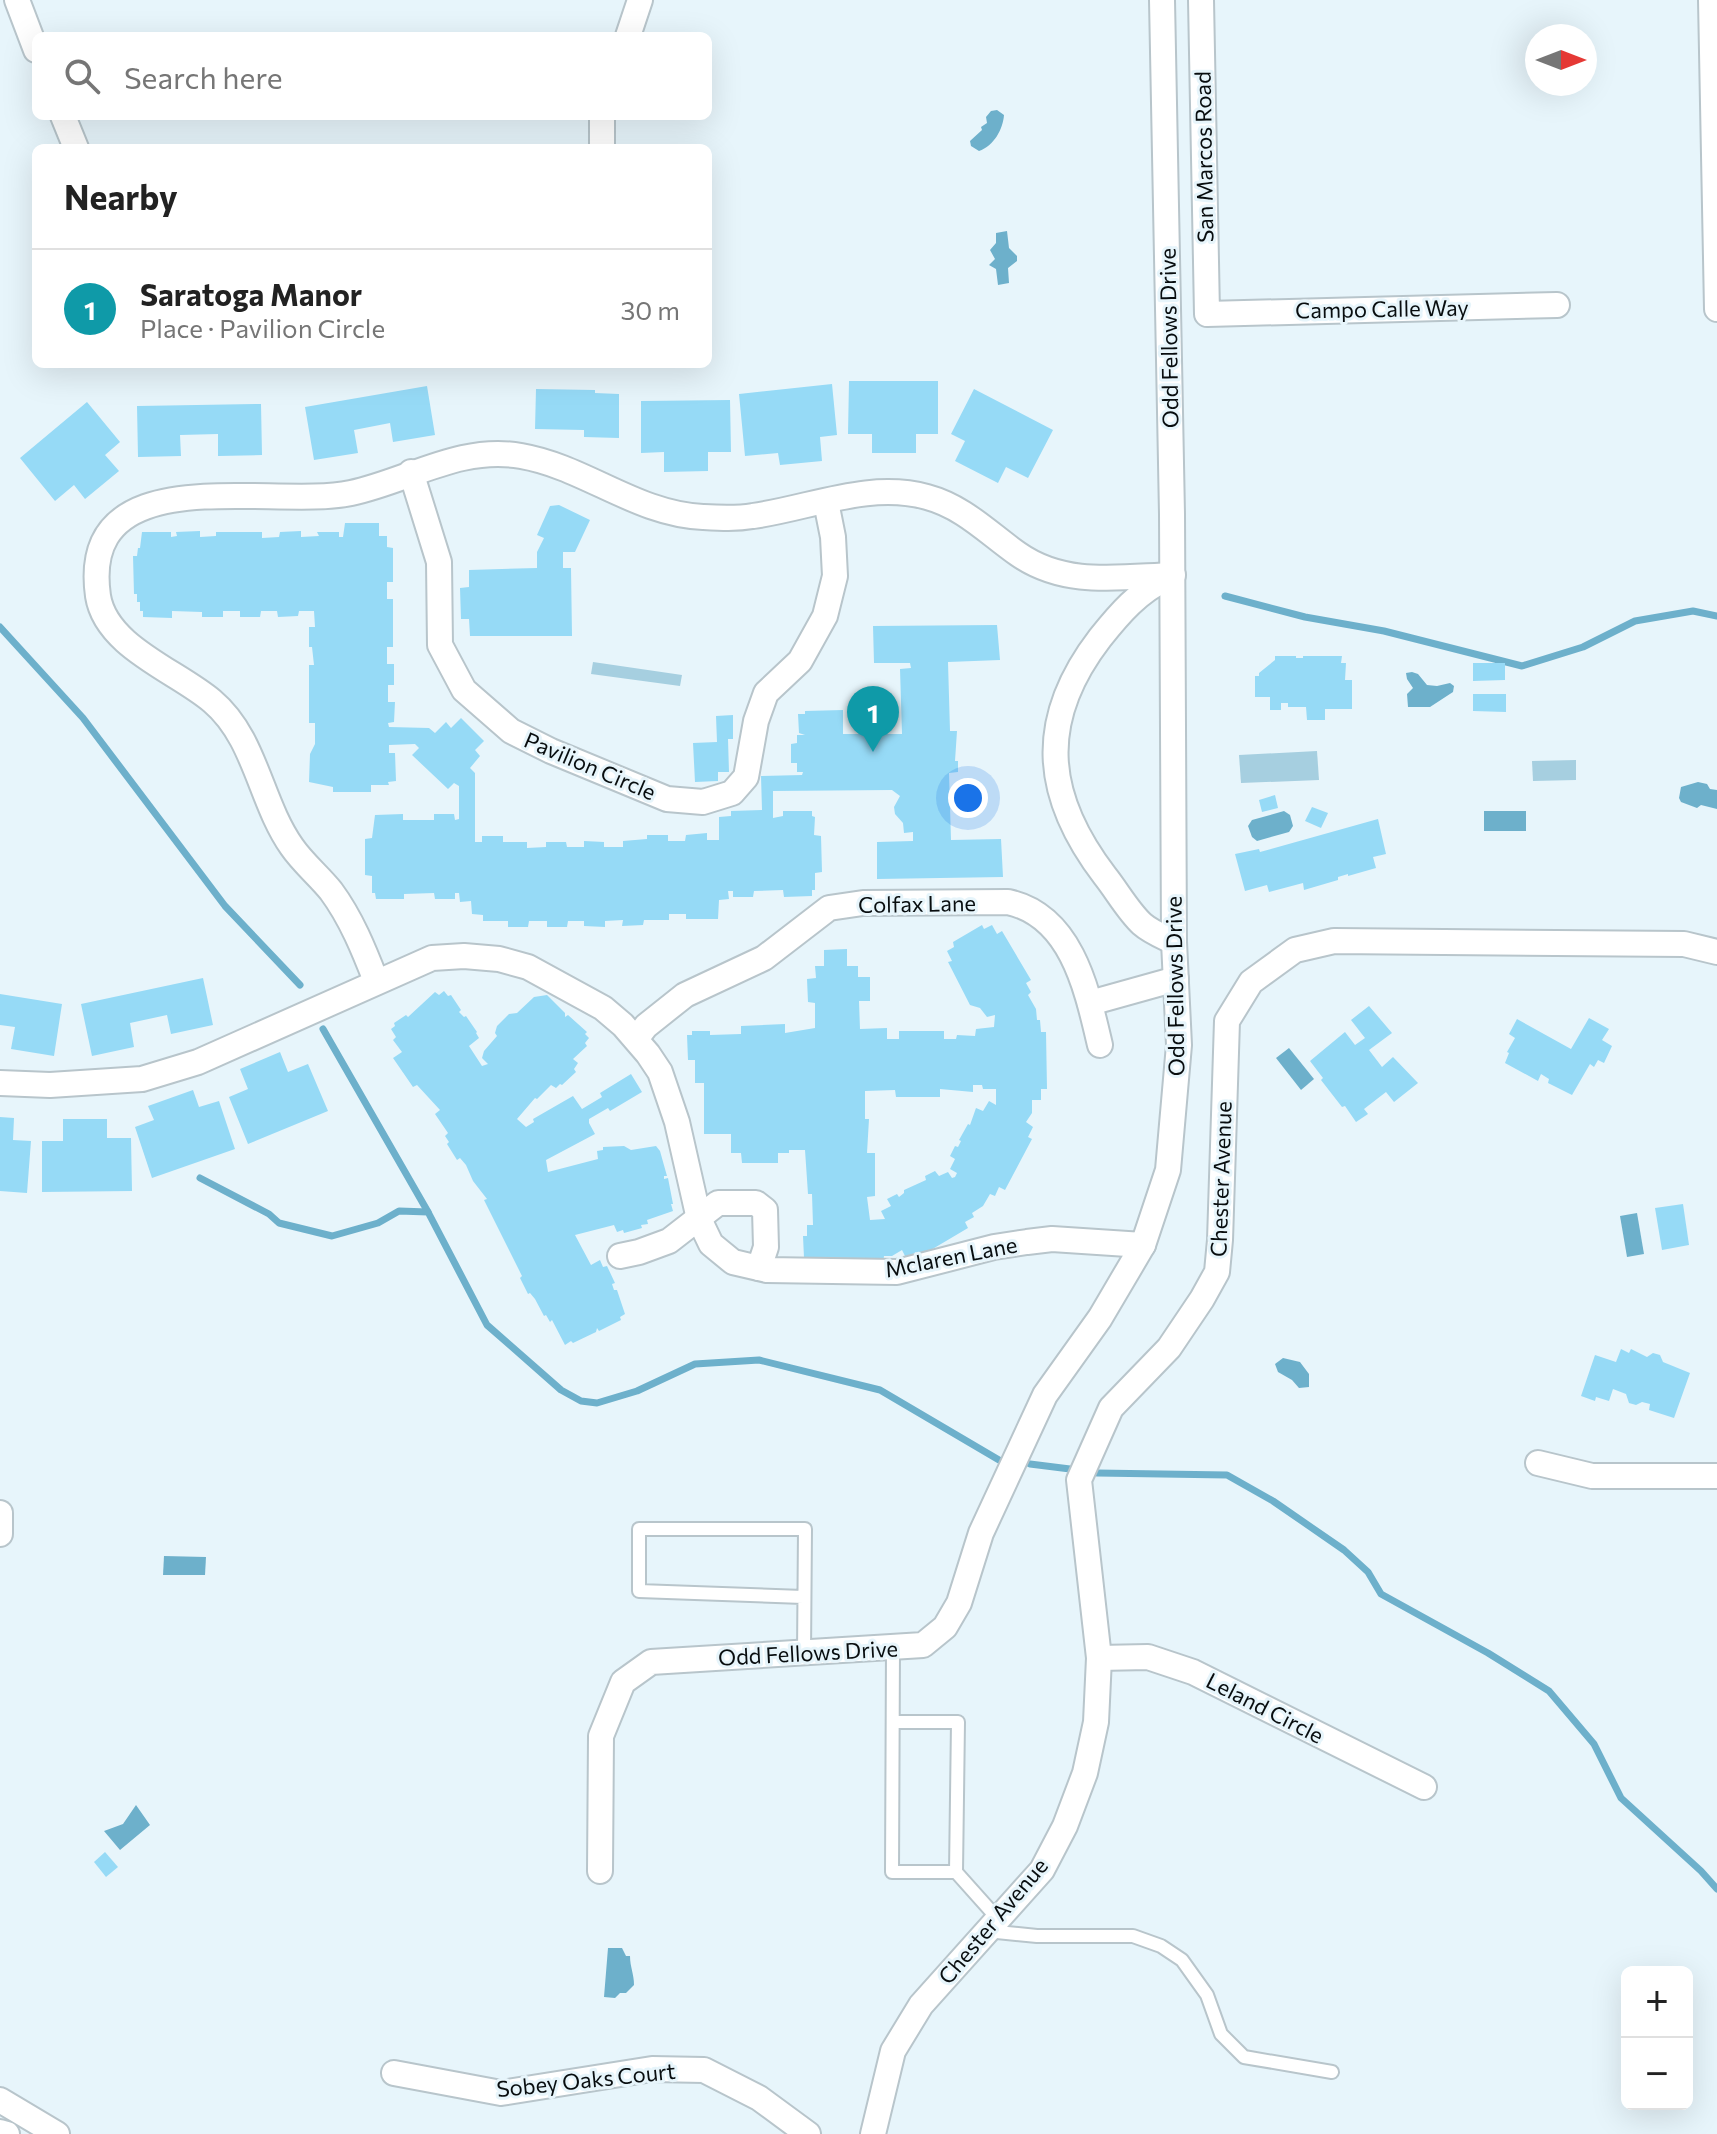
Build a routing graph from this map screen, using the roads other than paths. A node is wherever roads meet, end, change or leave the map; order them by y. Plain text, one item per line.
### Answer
1 (17, 0) edge
2 (640, 0) edge
3 (1162, 0) edge
4 (1201, 0) edge
5 (1711, 0) edge
6 (629, 32) edge
7 (32, 39) edge
8 (65, 120) edge
9 (602, 120) edge
10 (74, 144) edge
11 (602, 144) edge
12 (1557, 305) dead end
13 (1717, 309) edge
14 (1207, 314) joint
15 (411, 472) junction
16 (826, 502) junction
17 (1173, 575) junction
18 (1174, 942) junction
19 (1717, 952) edge
20 (1176, 979) junction
21 (376, 981) junction
22 (1090, 1003) junction
23 (636, 1039) junction
24 (1100, 1045) dead end
25 (0, 1083) edge
26 (699, 1219) junction
27 (1143, 1245) junction
28 (620, 1256) dead end
29 (759, 1268) junction
30 (1538, 1463) dead end
31 (1717, 1476) edge
32 (0, 1513) edge
33 (0, 1534) edge
34 (803, 1597) junction
35 (893, 1648) junction
36 (804, 1653) junction
37 (1099, 1658) junction
38 (894, 1722) junction
39 (1424, 1787) dead end
40 (600, 1871) dead end
41 (956, 1872) junction
42 (993, 1925) junction
43 (1332, 2072) dead end
44 (394, 2073) dead end
45 (0, 2100) edge
46 (0, 2132) edge
47 (7, 2134) edge
48 (57, 2134) edge
49 (808, 2134) edge
50 (873, 2134) edge

1 - 7 street
2 - 6 street
3 - 17 street, Odd Fellows Drive
4 - 14 street, San Marcos Road
5 - 13 street
8 - 10 street
9 - 11 street
12 - 14 street, Campo Calle Way
15 - 16 street
15 - 16 street, Pavilion Circle
15 - 21 street
16 - 17 street
17 - 18 street, Odd Fellows Drive
17 - 18 street
18 - 20 street, Odd Fellows Drive
19 - 37 street, Chester Avenue
20 - 22 street
20 - 27 street, Odd Fellows Drive
21 - 23 street, Mclaren Lane
21 - 25 street, Mclaren Lane
22 - 23 street, Colfax Lane
22 - 24 street, Colfax Lane
23 - 26 street, Mclaren Lane
26 - 28 street
26 - 29 street, Mclaren Lane
26 - 29 street
27 - 29 street, Mclaren Lane
27 - 35 street, Odd Fellows Drive
30 - 31 street
32 - 33 street
34 - 34 lane
34 - 36 lane
35 - 36 street, Odd Fellows Drive
35 - 38 lane
36 - 40 street, Odd Fellows Drive
37 - 39 street, Leland Circle
37 - 42 street, Chester Avenue
38 - 41 lane
38 - 41 lane
41 - 42 lane
42 - 43 lane
42 - 50 street, Chester Avenue
44 - 49 street, Sobey Oaks Court
45 - 48 street
46 - 47 street

